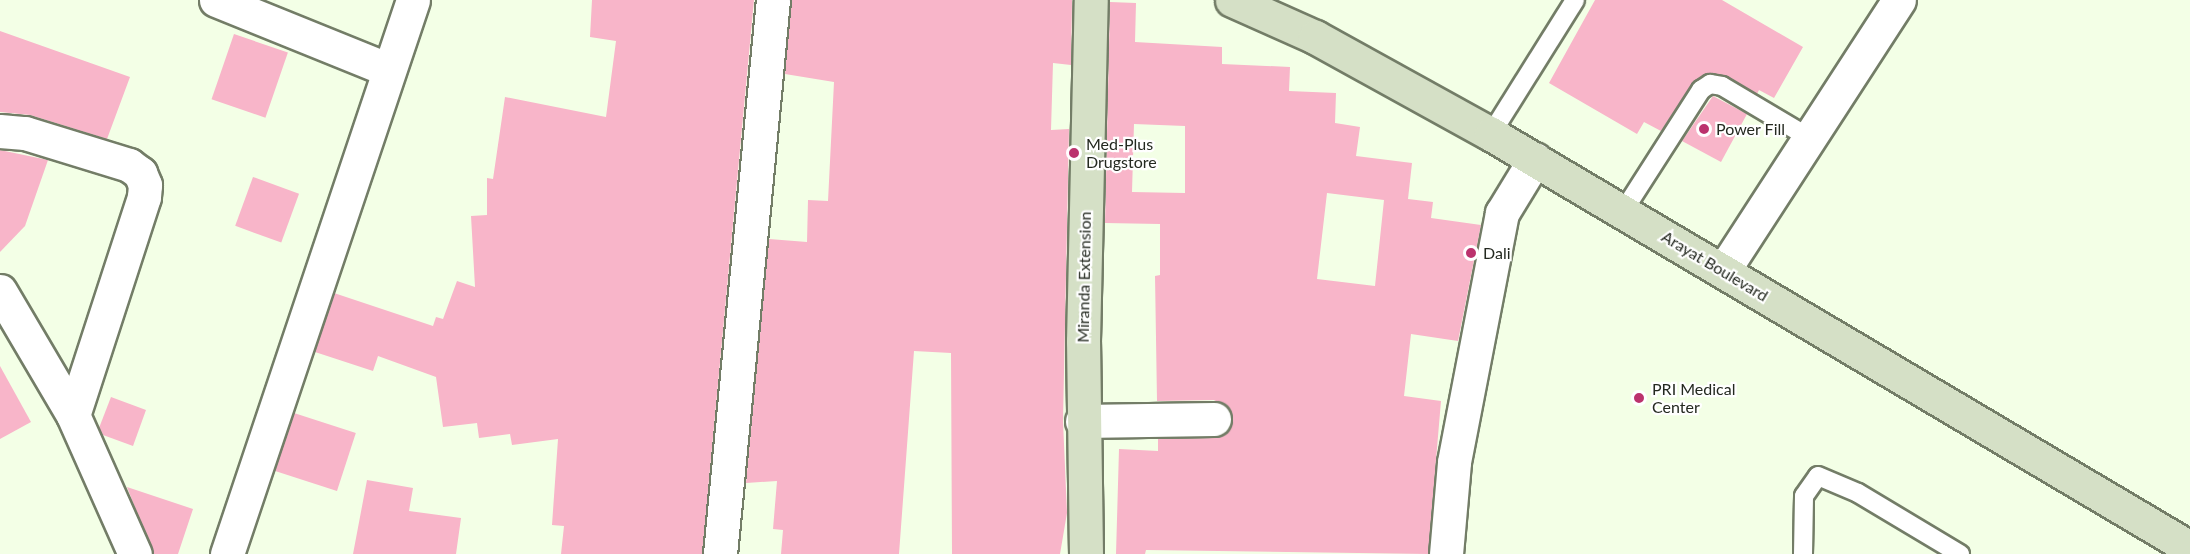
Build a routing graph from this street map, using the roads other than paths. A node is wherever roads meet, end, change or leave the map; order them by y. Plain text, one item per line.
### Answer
1 (216, 0) edge
2 (413, 0) edge
3 (773, 0) edge
4 (1091, 0) edge
5 (1232, 0) edge
6 (1575, 0) edge
7 (1899, 0) edge
8 (387, 69) junction
9 (0, 131) edge
10 (1491, 134) junction
11 (1808, 137) junction
12 (1535, 159) junction
13 (1624, 210) junction
14 (1723, 271) junction
15 (0, 291) edge
16 (73, 415) junction
17 (1214, 419) dead end
18 (1082, 421) junction
19 (2176, 546) edge
20 (135, 554) edge
21 (226, 554) edge
22 (720, 554) edge
23 (1086, 554) edge
24 (1446, 554) edge
25 (1803, 554) edge
26 (1960, 554) edge

1 - 8 street
2 - 8 street
3 - 22 street
4 - 18 main road, Miranda Extension
5 - 10 main road, Arayat Boulevard
6 - 10 lane
7 - 11 street
8 - 21 street
9 - 16 street
10 - 12 main road, Arayat Boulevard
11 - 13 lane
11 - 14 street
12 - 13 main road, Arayat Boulevard
12 - 24 street
13 - 14 main road, Arayat Boulevard
14 - 19 main road, Arayat Boulevard
15 - 16 street
16 - 20 street
17 - 18 street
18 - 23 main road, Miranda Extension
25 - 26 lane

